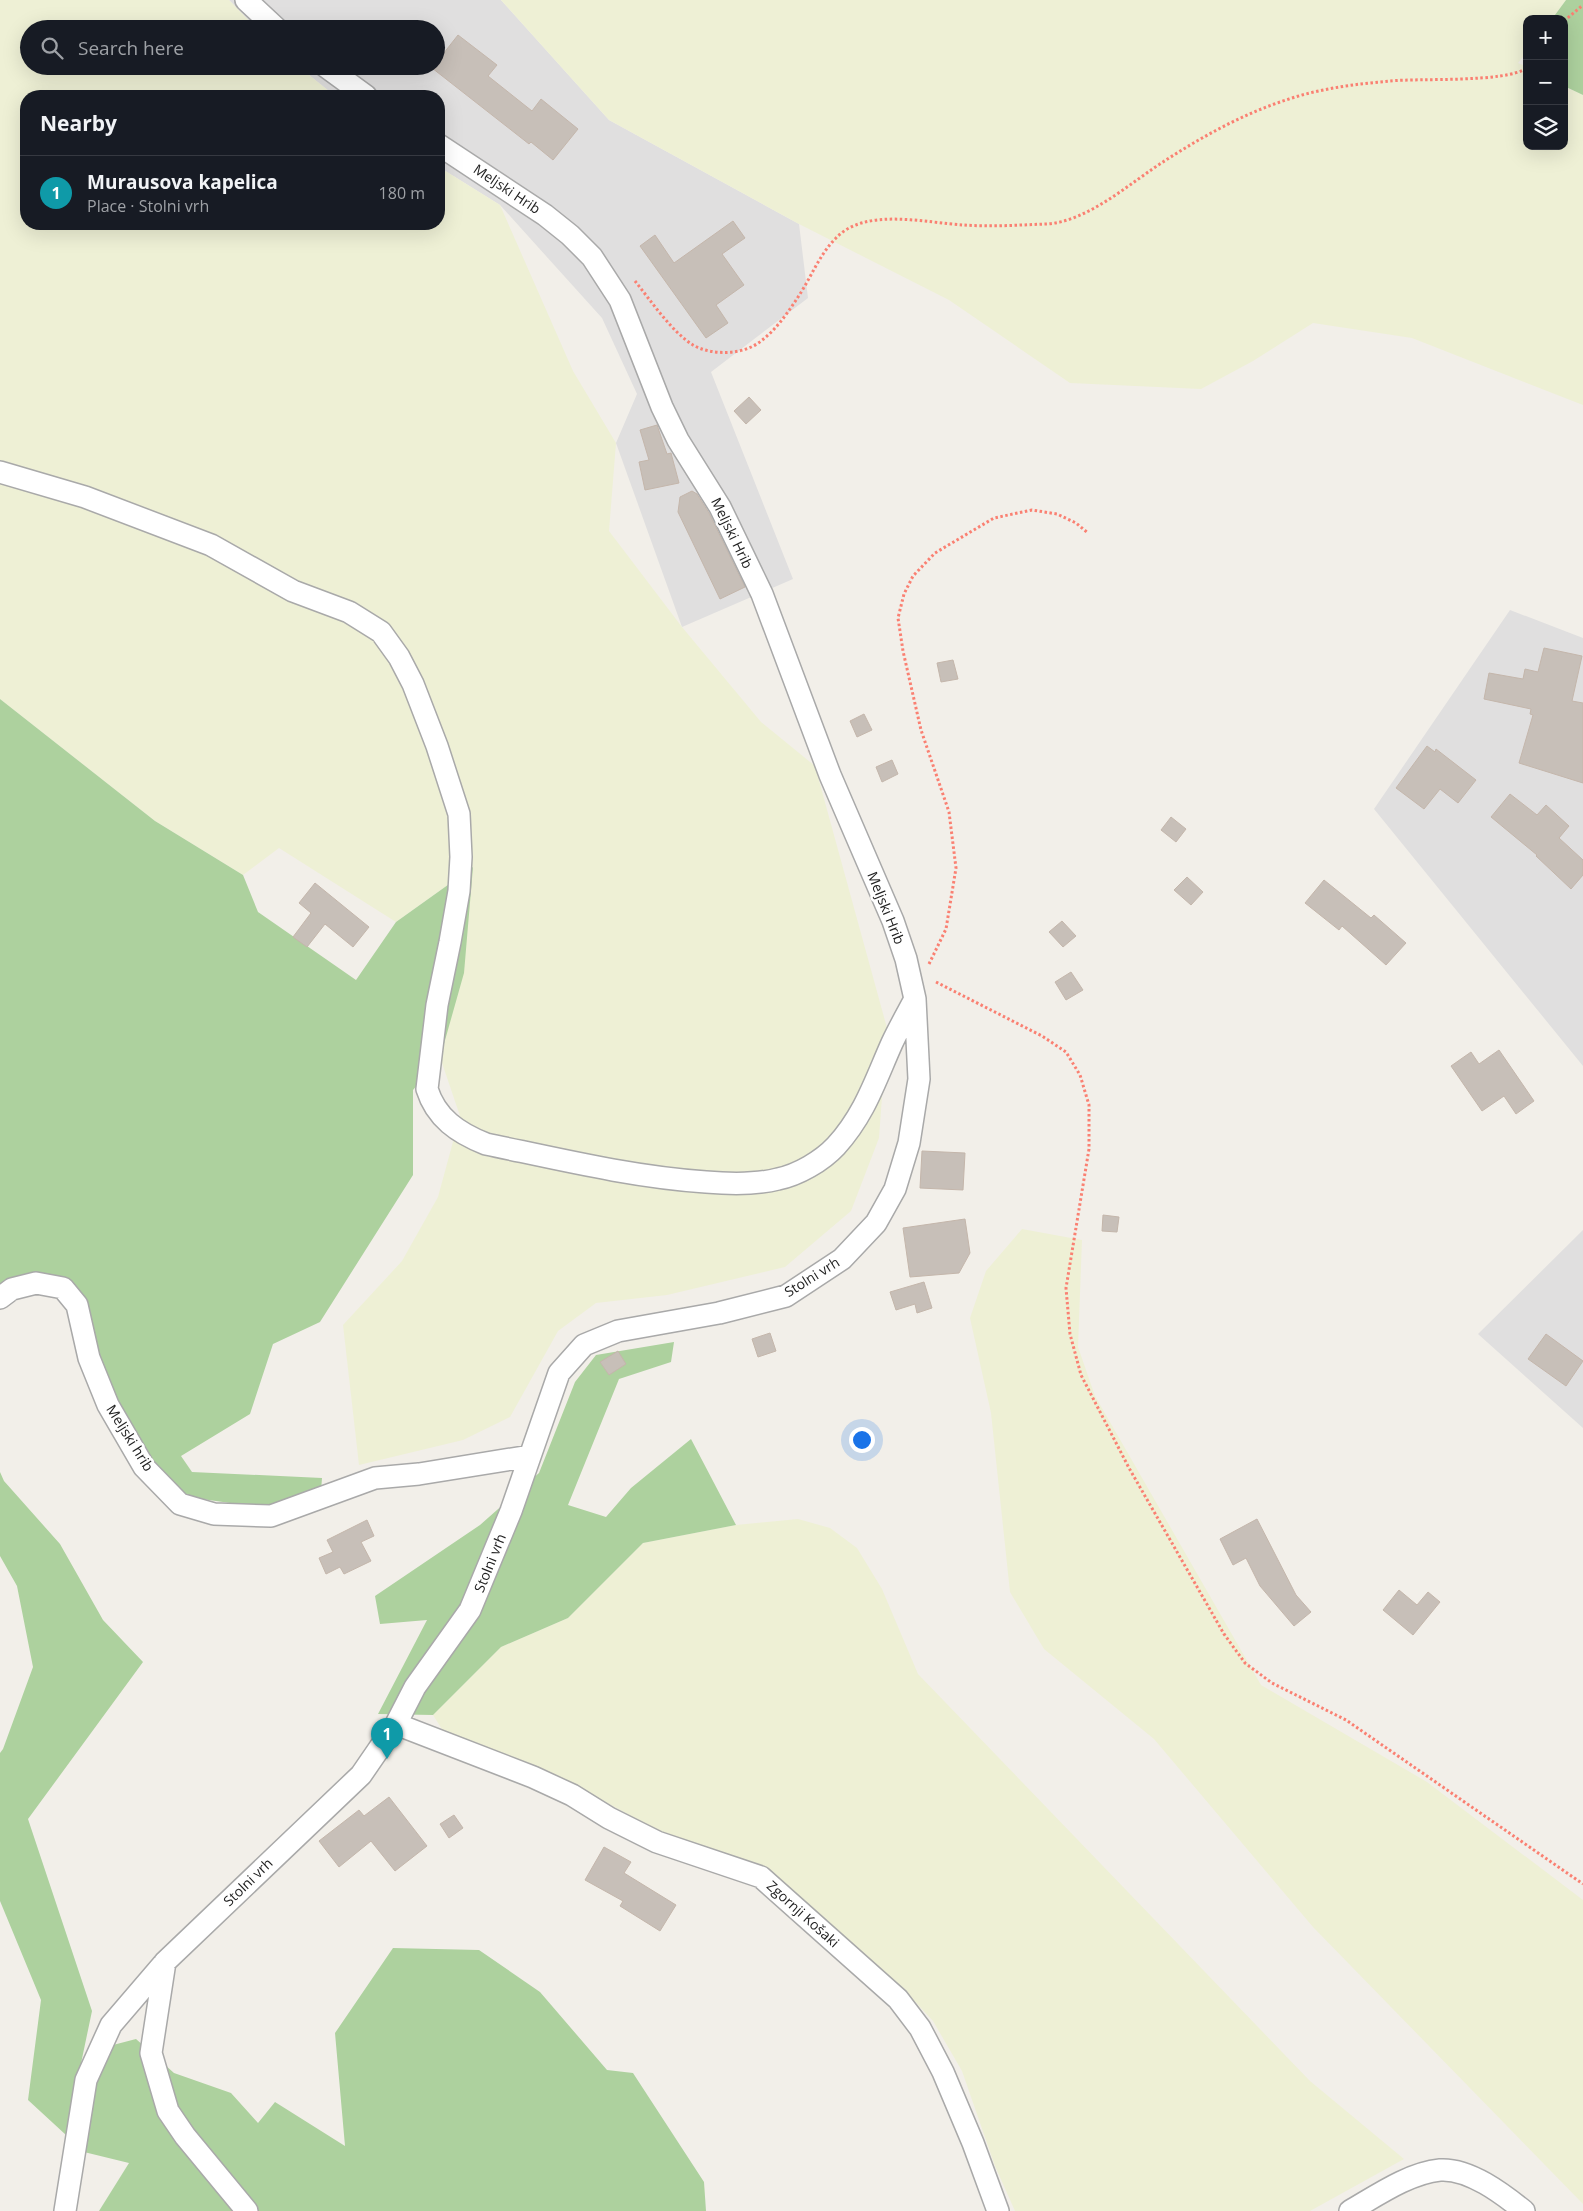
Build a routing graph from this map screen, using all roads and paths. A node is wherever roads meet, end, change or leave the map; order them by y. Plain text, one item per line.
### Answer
1 (246, 0) edge
2 (1583, 5) edge
3 (1568, 18) edge
4 (267, 20) edge
5 (1523, 69) edge
6 (337, 75) edge
7 (358, 90) edge
8 (445, 149) edge
9 (632, 278) dead end
10 (0, 472) edge
11 (1088, 533) dead end
12 (926, 968) dead end
13 (936, 982) dead end
14 (915, 999) junction
15 (0, 1298) edge
16 (530, 1456) junction
17 (396, 1724) junction
18 (1583, 1884) edge
19 (165, 1962) junction
20 (66, 2211) edge
21 (247, 2211) edge
22 (998, 2211) edge
23 (1350, 2211) edge
24 (1524, 2211) edge

1 - 4 street
2 - 3 path
5 - 9 path
6 - 7 street
8 - 14 street, Meljski Hrib
10 - 14 street
11 - 12 path
13 - 18 path
14 - 16 street, Stolni vrh
15 - 16 street, Meljski hrib
16 - 17 street, Stolni vrh
17 - 19 street, Stolni vrh
17 - 22 street, Zgornji Košaki
19 - 20 street, Stolni vrh
19 - 21 street
23 - 24 street

